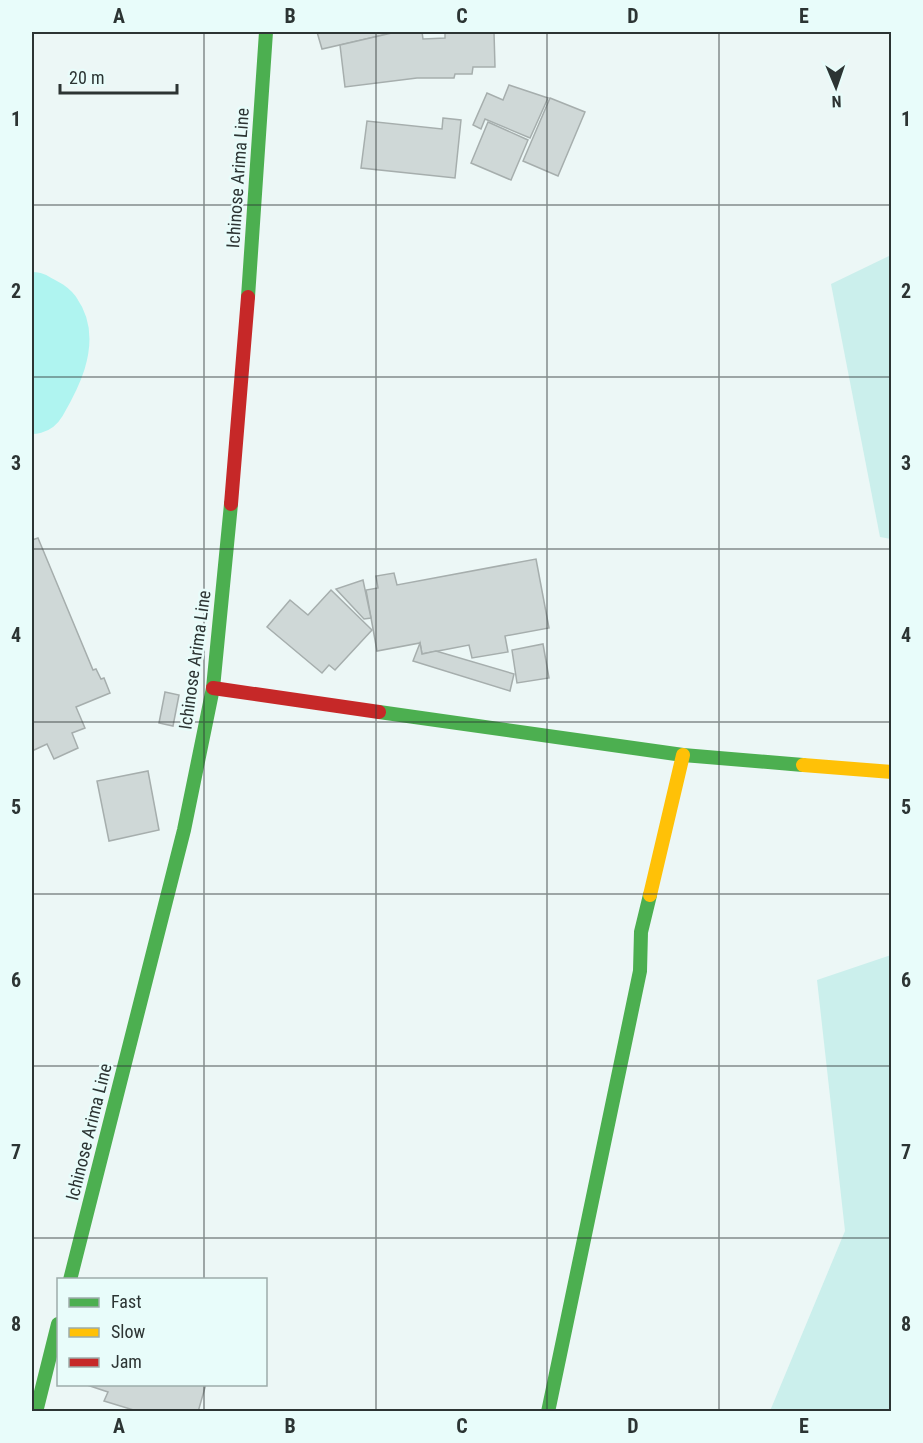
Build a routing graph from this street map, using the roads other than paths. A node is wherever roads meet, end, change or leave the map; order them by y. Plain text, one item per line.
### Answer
1 (267, 32) edge
2 (213, 687) junction
3 (683, 755) junction
4 (891, 772) edge
5 (71, 1278) edge
6 (57, 1328) edge
7 (36, 1412) edge
8 (548, 1412) edge

1 - 2 main road, Ichinose Arima Line
2 - 3 main road
2 - 5 main road, Ichinose Arima Line
3 - 4 main road
3 - 8 main road
6 - 7 main road

